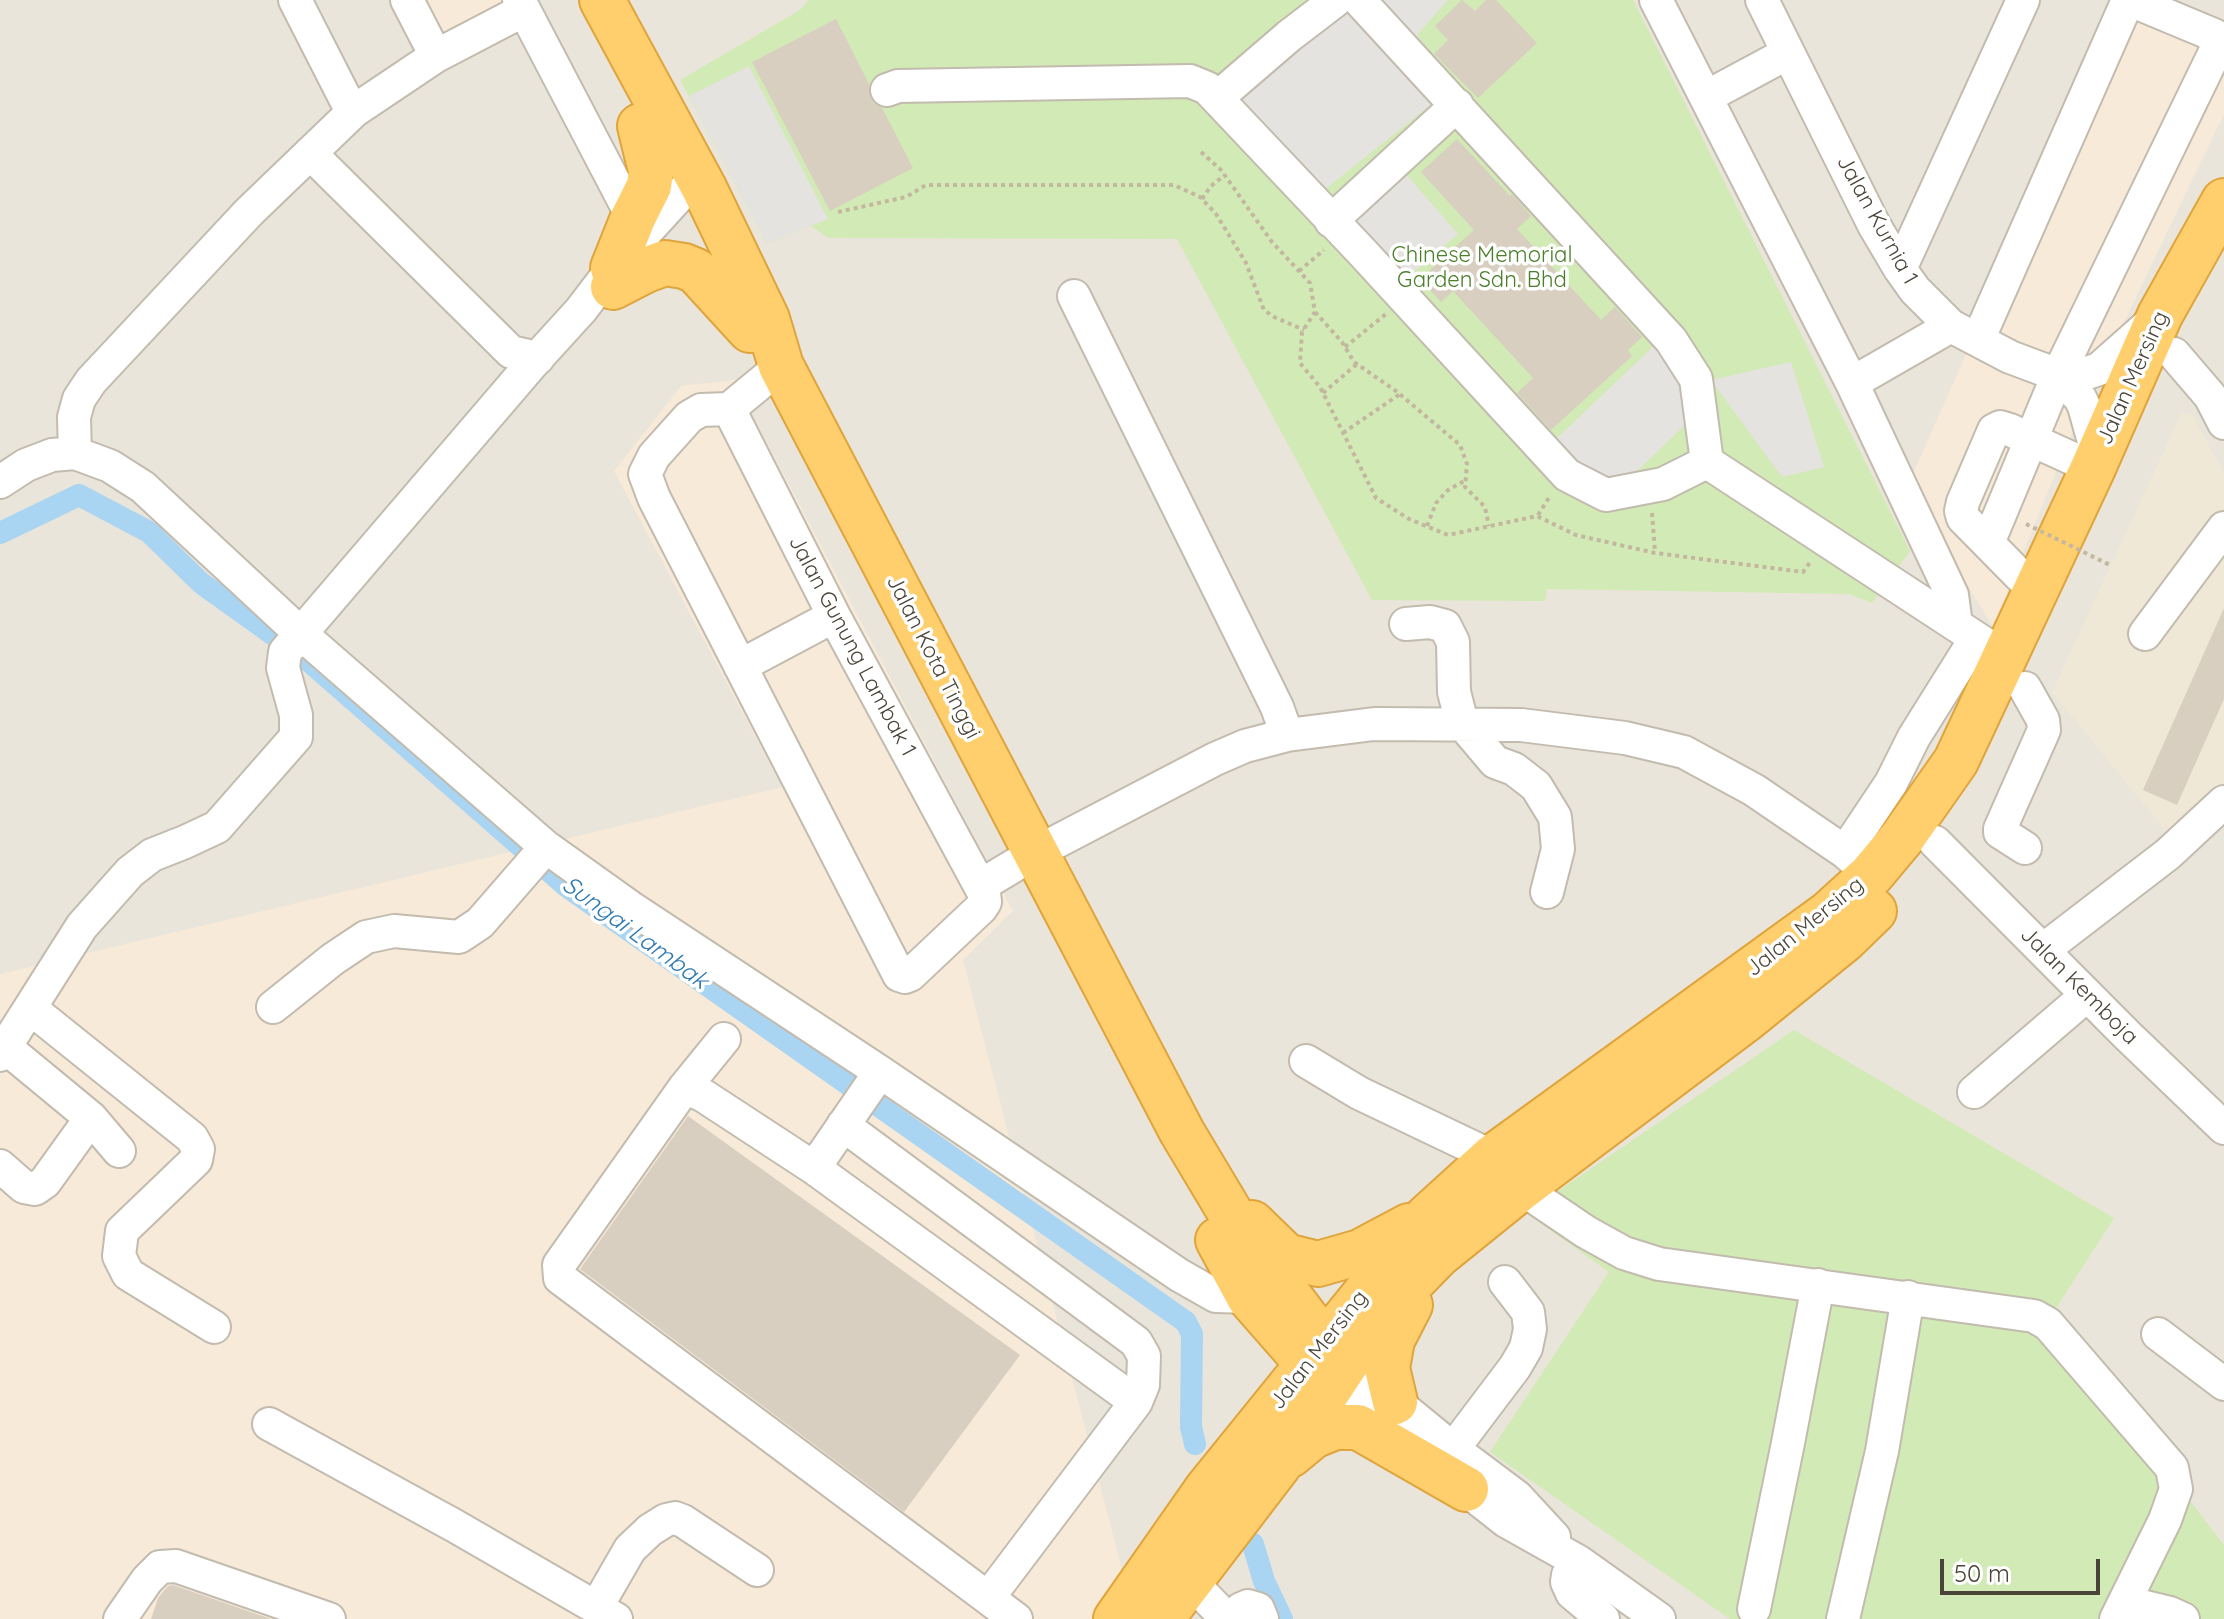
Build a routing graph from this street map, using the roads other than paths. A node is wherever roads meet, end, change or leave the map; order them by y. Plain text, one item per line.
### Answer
1 (295, 0) edge
2 (407, 0) edge
3 (1336, 0) edge
4 (1359, 0) edge
5 (1656, 0) edge
6 (1762, 0) edge
7 (2129, 0) edge
8 (2021, 1) edge
9 (599, 2) edge
10 (522, 5) edge
11 (1788, 53) junction
12 (436, 56) junction
13 (887, 90) dead end
14 (1706, 97) junction
15 (1217, 98) junction
16 (1457, 105) junction
17 (354, 111) junction
18 (640, 126) junction
19 (310, 153) junction
20 (692, 195) junction
21 (2224, 201) edge
22 (633, 218) junction
23 (1338, 227) junction
24 (2224, 258) edge
25 (1900, 269) junction
26 (602, 289) junction
27 (1074, 296) dead end
28 (750, 330) junction
29 (1965, 333) junction
30 (2167, 335) junction
31 (523, 363) junction
32 (781, 366) junction
33 (2058, 375) junction
34 (1852, 383) junction
35 (729, 409) junction
36 (2224, 423) edge
37 (2031, 440) junction
38 (75, 453) junction
39 (1707, 462) junction
40 (2095, 462) junction
41 (0, 482) edge
42 (2224, 528) edge
43 (2035, 591) junction
44 (834, 616) junction
45 (1406, 624) dead end
46 (2145, 634) dead end
47 (292, 643) junction
48 (1991, 652) junction
49 (740, 666) junction
50 (1462, 723) junction
51 (1287, 735) junction
52 (2224, 802) edge
53 (1935, 842) junction
54 (2025, 848) dead end
55 (1035, 853) junction
56 (537, 857) junction
57 (1858, 863) junction
58 (980, 886) junction
59 (1547, 892) dead end
60 (1085, 947) junction
61 (2043, 950) junction
62 (2087, 995) junction
63 (273, 1007) dead end
64 (30, 1008) junction
65 (724, 1039) dead end
66 (3, 1051) edge
67 (1306, 1061) dead end
68 (685, 1087) junction
69 (1974, 1092) dead end
70 (862, 1098) junction
71 (2220, 1117) edge
72 (91, 1118) junction
73 (1182, 1132) junction
74 (119, 1151) dead end
75 (0, 1166) edge
76 (814, 1168) junction
77 (1507, 1173) junction
78 (1427, 1217) junction
79 (1474, 1225) junction
80 (1505, 1282) dead end
81 (1818, 1285) junction
82 (1908, 1297) junction
83 (1253, 1303) junction
84 (214, 1327) dead end
85 (2158, 1334) dead end
86 (1327, 1363) junction
87 (2224, 1384) edge
88 (1136, 1402) junction
89 (1395, 1402) junction
90 (269, 1424) dead end
91 (1278, 1466) junction
92 (1459, 1469) junction
93 (1230, 1488) junction
94 (1579, 1562) junction
95 (757, 1570) dead end
96 (1190, 1581) junction
97 (988, 1598) junction
98 (1754, 1609) dead end
99 (2120, 1611) edge
100 (606, 1614) edge
101 (1592, 1616) edge
102 (120, 1619) edge
103 (329, 1619) edge
104 (1016, 1619) edge
105 (1116, 1619) edge
106 (1161, 1619) edge
107 (1230, 1619) edge
108 (1262, 1619) edge
109 (1659, 1619) edge
110 (1843, 1619) edge
111 (2183, 1619) edge

1 - 17 street
2 - 12 street
3 - 15 street
4 - 16 street
5 - 14 street
6 - 11 street, Jalan Kurnia 1
7 - 29 street
7 - 33 street
8 - 25 street
9 - 18 highway, Jalan Kota Tinggi
9 - 20 highway, Jalan Kota Tinggi
10 - 12 street
10 - 22 street
11 - 14 street
11 - 25 street, Jalan Kurnia 1
12 - 17 street
13 - 15 street
14 - 34 street
15 - 23 street
16 - 23 street
16 - 39 street
17 - 19 street
18 - 20 highway, Jalan Kota Tinggi
18 - 22 highway
19 - 31 street
19 - 38 street
20 - 26 street
20 - 28 highway, Jalan Kota Tinggi
20 - 32 highway, Jalan Kota Tinggi
21 - 30 highway, Jalan Mersing
22 - 26 highway
23 - 39 street
24 - 30 highway, Jalan Mersing
25 - 29 street, Jalan Kurnia 1
26 - 28 highway
26 - 31 street
27 - 51 street
28 - 32 highway, Jalan Kota Tinggi
29 - 33 street, Jalan Kurnia 1
29 - 34 street
30 - 33 street
30 - 36 street
30 - 40 highway, Jalan Mersing
30 - 48 highway, Jalan Mersing
31 - 47 street
32 - 35 street
32 - 55 highway, Jalan Kota Tinggi
33 - 37 street
33 - 40 street
34 - 48 street
35 - 44 street, Jalan Gunung Lambak 1
35 - 49 street
37 - 40 street
37 - 43 street
38 - 41 street
38 - 47 street
39 - 48 street
40 - 43 highway, Jalan Mersing
42 - 46 street
43 - 48 highway, Jalan Mersing
44 - 49 street
44 - 58 street, Jalan Gunung Lambak 1
45 - 50 street
47 - 56 street
47 - 64 street
48 - 53 highway, Jalan Mersing
48 - 54 street
48 - 57 highway, Jalan Mersing
49 - 58 street
50 - 51 street
50 - 57 street
50 - 59 street
51 - 55 street
52 - 61 street
53 - 61 street, Jalan Kemboja
53 - 77 highway, Jalan Mersing
55 - 58 street
55 - 60 highway, Jalan Kota Tinggi
56 - 63 street
56 - 70 street
57 - 77 highway, Jalan Mersing
60 - 73 highway, Jalan Kota Tinggi
60 - 83 highway, Jalan Kota Tinggi
61 - 62 street, Jalan Kemboja
62 - 69 street
62 - 71 street, Jalan Kemboja
64 - 66 street
64 - 84 street
65 - 68 street
66 - 72 street
67 - 77 street
68 - 76 street
68 - 97 street
70 - 76 street
70 - 83 street
70 - 88 street
72 - 74 street
72 - 75 street
73 - 78 highway
73 - 86 highway, Jalan Kota Tinggi
76 - 88 street
77 - 78 highway, Jalan Mersing
77 - 79 highway, Jalan Mersing
77 - 81 street
78 - 86 highway, Jalan Mersing
79 - 86 highway, Jalan Mersing
79 - 89 highway
80 - 92 street
81 - 82 street
81 - 98 street
82 - 99 street
82 - 110 street
83 - 86 highway, Jalan Kota Tinggi
83 - 93 highway
85 - 87 street
86 - 89 street
86 - 91 highway, Jalan Mersing
86 - 92 street
86 - 93 highway, Jalan Mersing
88 - 97 street
89 - 92 street
90 - 100 street
91 - 92 highway
91 - 93 highway, Jalan Mersing
92 - 94 street
92 - 94 street
93 - 96 highway, Jalan Mersing
93 - 105 highway, Jalan Mersing
94 - 101 street
94 - 109 street
95 - 100 street
96 - 106 highway, Jalan Mersing
96 - 107 street
97 - 104 street
99 - 111 street
102 - 103 street
107 - 108 street

